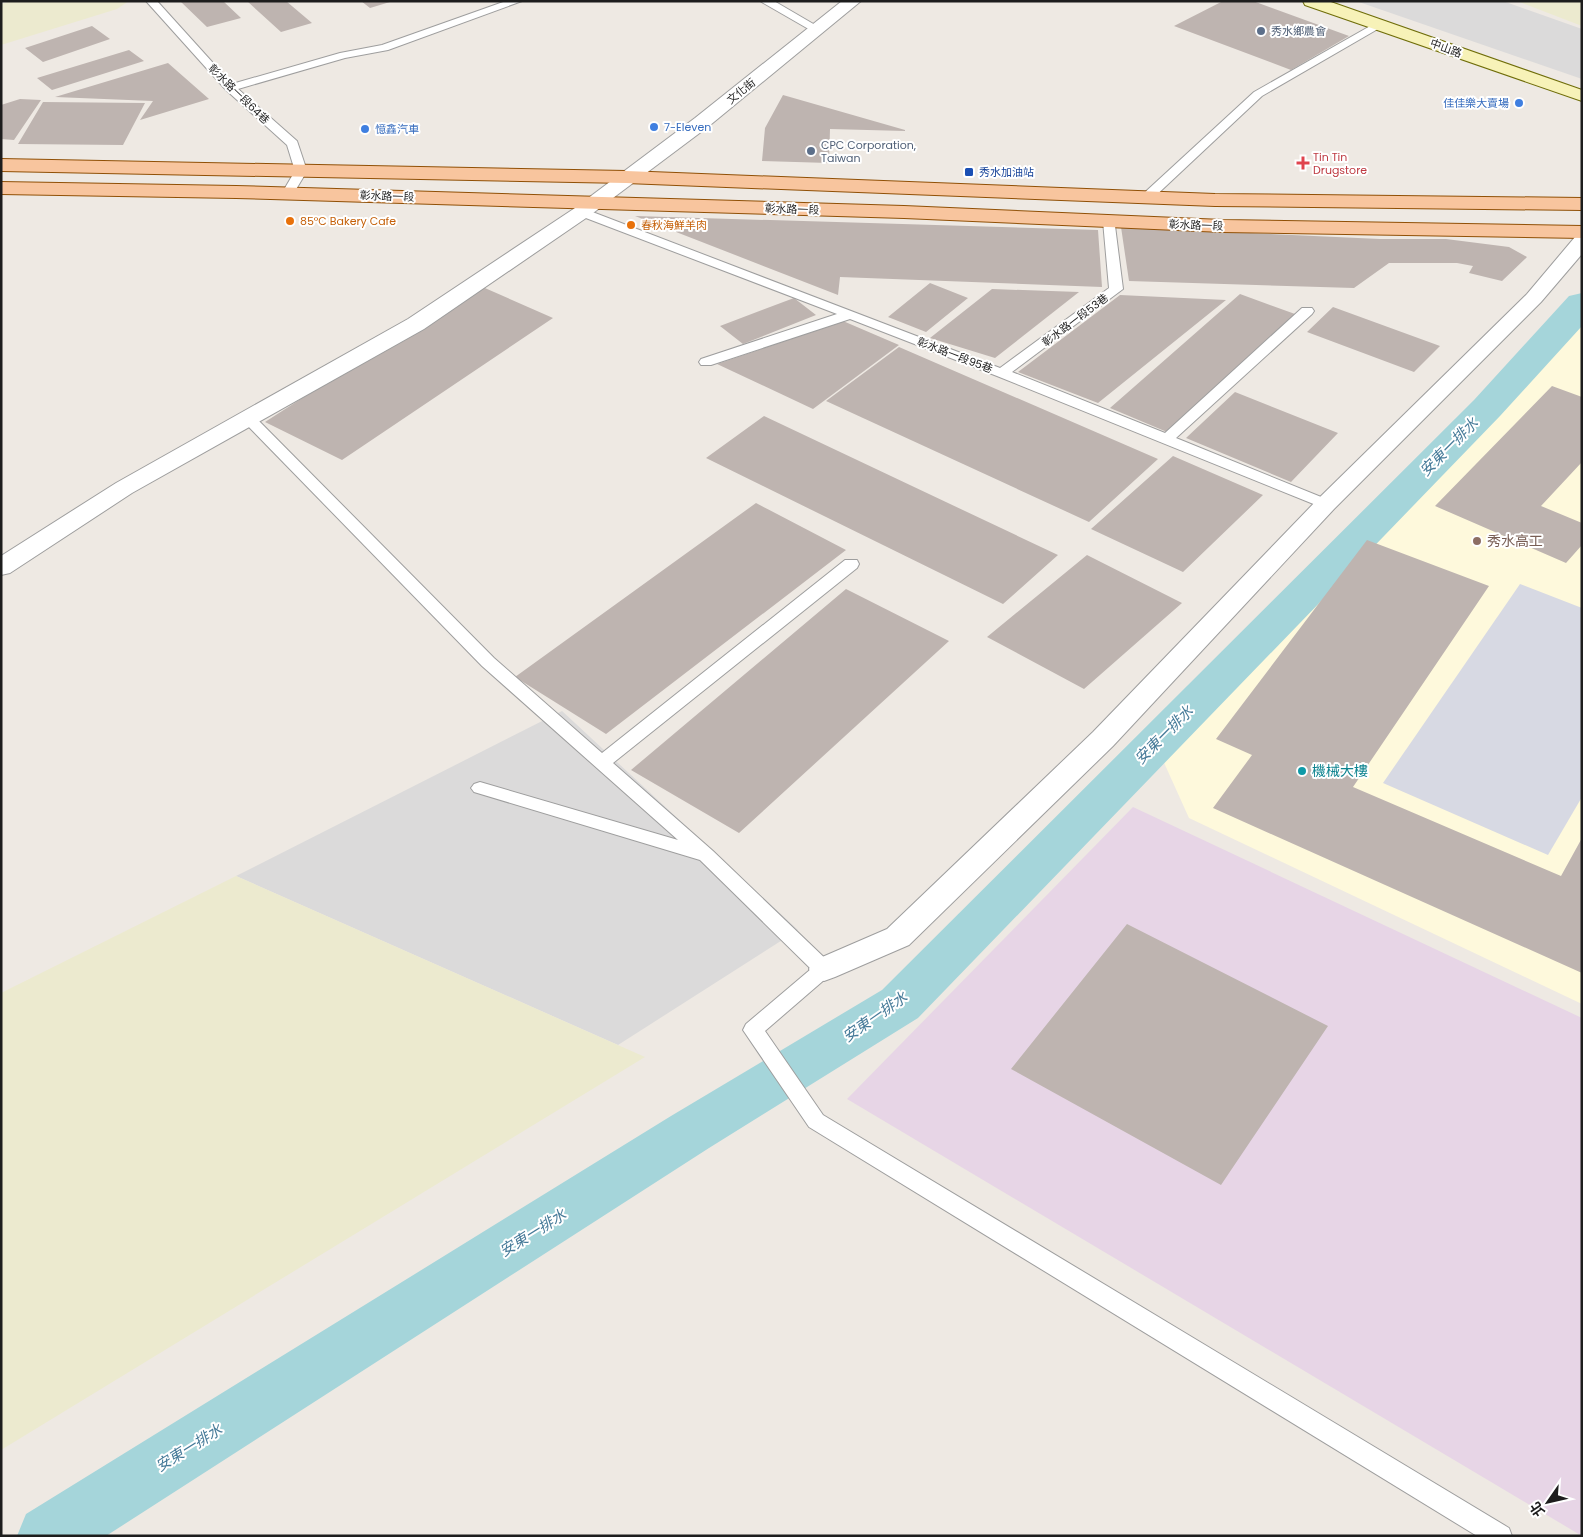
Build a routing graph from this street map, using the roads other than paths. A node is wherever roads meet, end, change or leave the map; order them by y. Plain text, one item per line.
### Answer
1 (151, 1) edge
2 (517, 1) edge
3 (765, 1) edge
4 (853, 1) edge
5 (1323, 3) edge
6 (1379, 24) junction
7 (816, 29) junction
8 (230, 88) junction
9 (1582, 96) edge
10 (1, 165) edge
11 (301, 171) junction
12 (626, 177) junction
13 (1, 188) edge
14 (288, 193) junction
15 (1146, 198) junction
16 (1582, 204) edge
17 (587, 208) junction
18 (1109, 221) junction
19 (1582, 232) edge
20 (1582, 241) edge
21 (1308, 311) dead end
22 (849, 314) junction
23 (706, 362) dead end
24 (1002, 373) junction
25 (248, 418) junction
26 (1166, 440) junction
27 (1326, 504) junction
28 (851, 564) dead end
29 (1, 567) edge
30 (602, 763) junction
31 (480, 788) dead end
32 (707, 856) junction
33 (824, 969) junction
34 (1500, 1536) edge

1 - 8 lane, 彰水路一段64巷
2 - 8 lane
3 - 7 lane
4 - 7 street, 文化街
5 - 6 street, 中山路
6 - 9 street, 中山路
6 - 15 lane
7 - 12 street, 文化街
8 - 11 lane, 彰水路一段64巷
10 - 11 main road, 彰水路一段
11 - 12 main road, 彰水路一段
11 - 14 lane
12 - 15 main road, 彰水路一段
12 - 17 street, 文化街
13 - 14 main road, 彰水路一段
14 - 17 main road, 彰水路一段
15 - 16 main road, 彰水路一段
17 - 18 main road, 彰水路一段
17 - 22 lane, 彰水路一段95巷
17 - 25 street, 文化街
18 - 19 main road, 彰水路一段
18 - 24 lane, 彰水路一段53巷
20 - 27 street
21 - 26 lane
22 - 23 lane
22 - 24 lane, 彰水路一段95巷
24 - 26 lane, 彰水路一段95巷
25 - 29 street, 文化街
25 - 30 lane
26 - 27 lane, 彰水路一段95巷
27 - 33 street
28 - 30 lane
30 - 32 lane
31 - 32 lane
32 - 33 lane
33 - 34 lane

